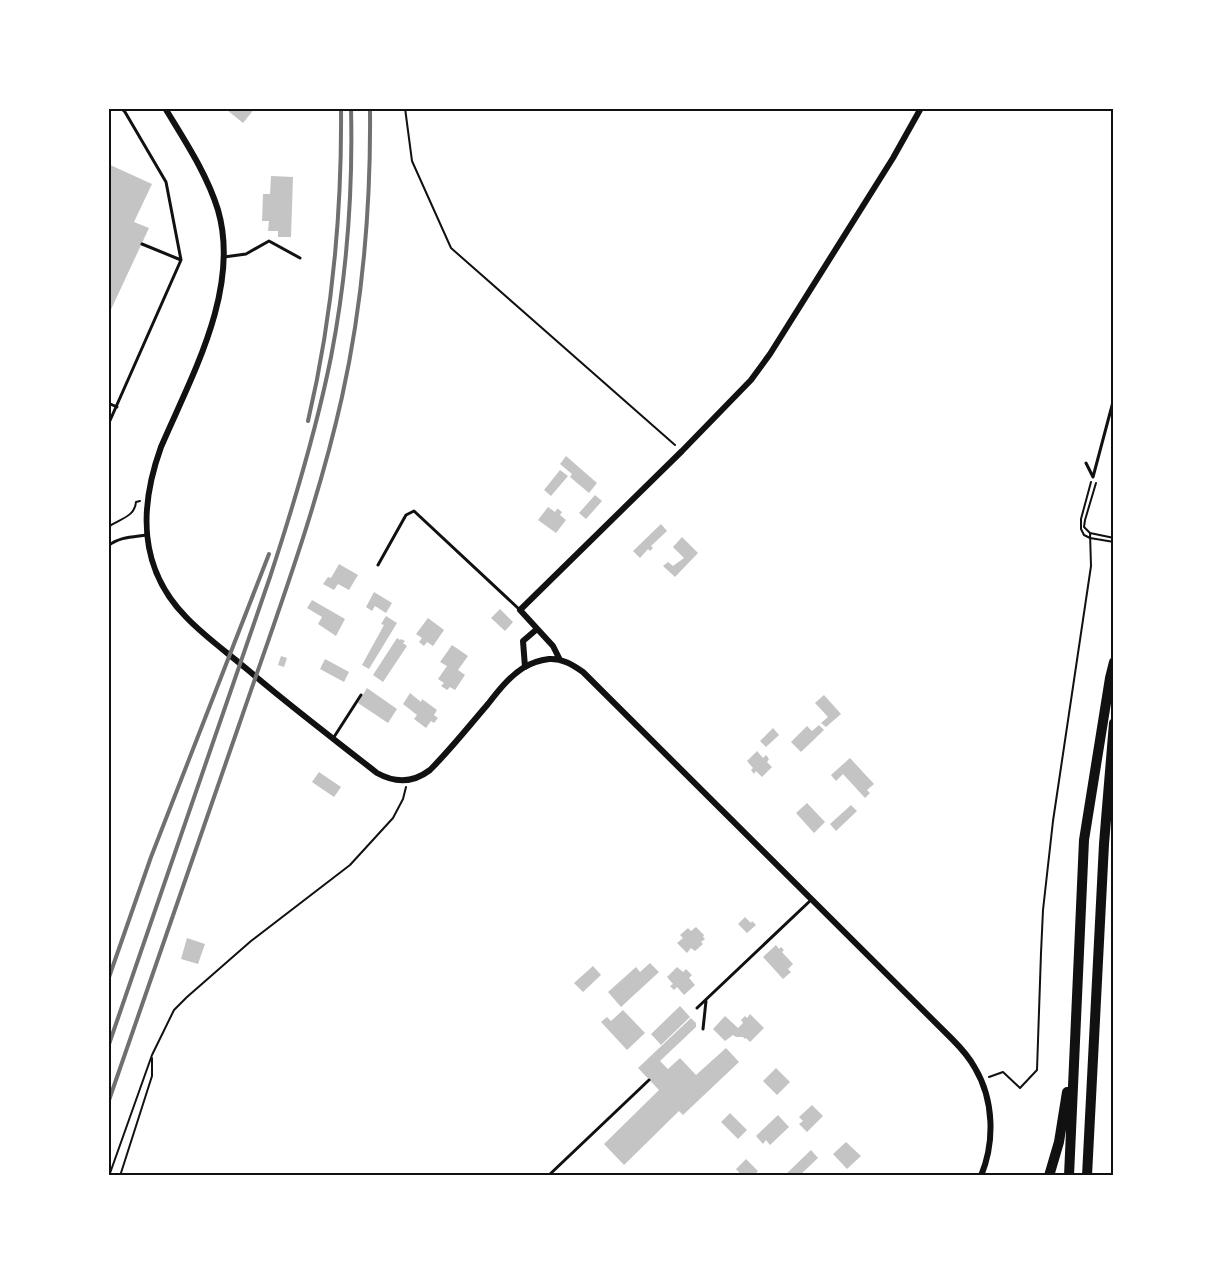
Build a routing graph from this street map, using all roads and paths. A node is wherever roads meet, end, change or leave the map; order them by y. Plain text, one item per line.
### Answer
1 (121, 108) edge
2 (165, 108) edge
3 (405, 108) edge
4 (921, 108) edge
5 (142, 244) dead end
6 (224, 257) junction
7 (300, 258) dead end
8 (181, 260) junction
9 (1114, 398) edge
10 (108, 403) edge
11 (117, 407) junction
12 (108, 425) edge
13 (682, 451) junction
14 (1086, 463) dead end
15 (1093, 477) junction
16 (140, 501) dead end
17 (108, 527) edge
18 (1090, 533) dead end
19 (147, 535) junction
20 (1090, 538) junction
21 (1114, 540) edge
22 (108, 546) edge
23 (378, 564) dead end
24 (520, 609) junction
25 (537, 629) junction
26 (560, 660) junction
27 (1114, 662) edge
28 (525, 667) junction
29 (361, 695) dead end
30 (1114, 723) edge
31 (333, 739) junction
32 (406, 780) junction
33 (812, 899) junction
34 (706, 1000) junction
35 (698, 1008) dead end
36 (703, 1029) dead end
37 (1075, 1035) junction
38 (152, 1055) junction
39 (649, 1080) dead end
40 (981, 1080) junction
41 (109, 1176) edge
42 (120, 1176) edge
43 (548, 1176) edge
44 (981, 1176) edge
45 (1049, 1176) edge
46 (1069, 1176) edge
47 (1088, 1176) edge

1 - 8 lane
2 - 6 street
3 - 13 path
4 - 13 street
5 - 8 lane
6 - 7 lane
6 - 19 street
8 - 11 lane
9 - 15 lane
10 - 11 lane
11 - 12 lane
13 - 24 street
14 - 15 lane
15 - 20 path
16 - 17 path
18 - 20 path
19 - 22 lane
19 - 31 street
20 - 21 path
20 - 40 path
23 - 24 lane
24 - 25 street
25 - 26 street
25 - 28 street
26 - 28 street
26 - 33 street
27 - 37 highway
28 - 32 street
29 - 31 lane
30 - 47 highway
31 - 32 street
32 - 38 path
33 - 34 lane
33 - 40 street
34 - 35 lane
34 - 36 lane
37 - 45 highway
37 - 46 highway
38 - 41 path
38 - 42 path
39 - 43 lane
40 - 44 street

